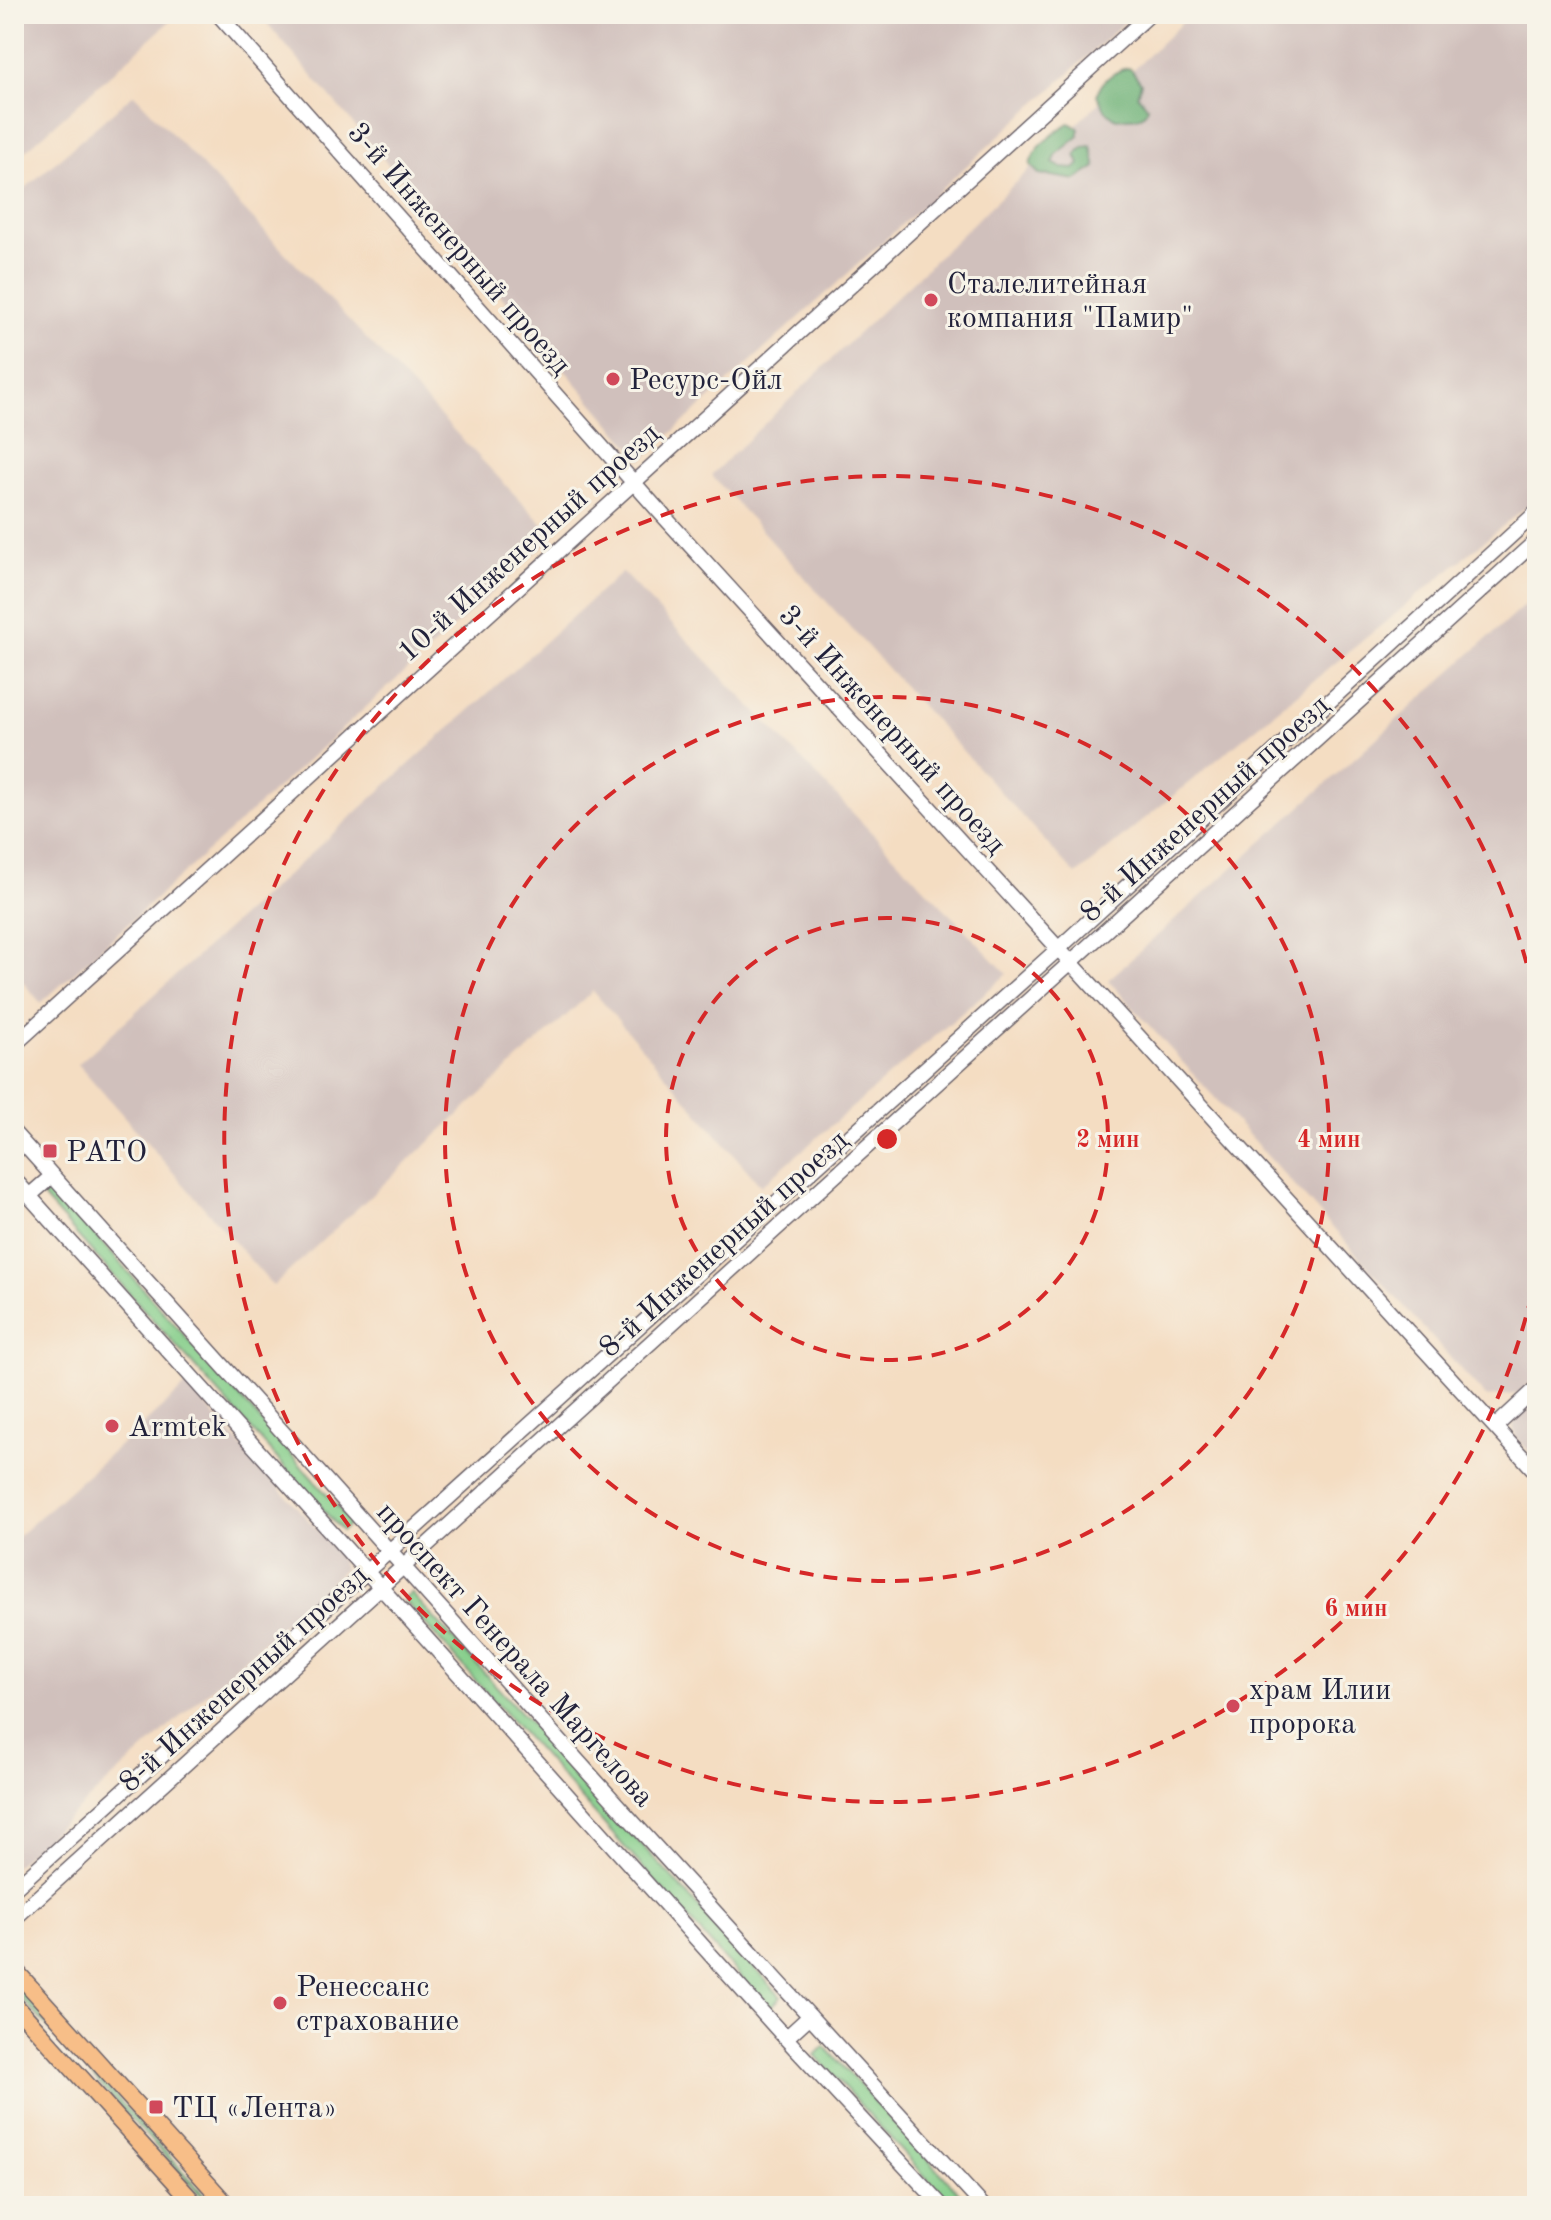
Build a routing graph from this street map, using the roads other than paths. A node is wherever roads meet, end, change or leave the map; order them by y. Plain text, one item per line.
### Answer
1 (218, 14) edge
2 (1150, 14) edge
3 (633, 482) junction
4 (1537, 512) edge
5 (1537, 540) edge
6 (1058, 949) junction
7 (1071, 964) junction
8 (14, 1045) edge
9 (937, 1058) junction
10 (950, 1073) junction
11 (14, 1133) edge
12 (52, 1176) junction
13 (14, 1179) edge
14 (29, 1196) junction
15 (1537, 1388) edge
16 (1496, 1426) junction
17 (1537, 1473) edge
18 (389, 1551) junction
19 (404, 1567) junction
20 (368, 1571) junction
21 (382, 1586) junction
22 (314, 1619) junction
23 (328, 1636) junction
24 (637, 1827) junction
25 (618, 1848) junction
26 (14, 1889) edge
27 (14, 1919) edge
28 (14, 1969) edge
29 (14, 2004) edge
30 (810, 2016) junction
31 (786, 2038) junction
32 (197, 2206) edge
33 (228, 2206) edge
34 (942, 2206) edge
35 (983, 2206) edge

1 - 3 street, 3-й Инженерный проезд
2 - 3 street, 10-й Инженерный проезд
3 - 6 street, 3-й Инженерный проезд
3 - 8 street, 10-й Инженерный проезд
4 - 6 street, 8-й Инженерный проезд
5 - 7 street, 8-й Инженерный проезд
6 - 7 street, 3-й Инженерный проезд
6 - 9 street, 8-й Инженерный проезд
7 - 10 street, 8-й Инженерный проезд
7 - 16 street, 3-й Инженерный проезд
9 - 10 street
9 - 18 street, 8-й Инженерный проезд
10 - 19 street, 8-й Инженерный проезд
11 - 12 street, проспект Генерала Маргелова
12 - 14 street
12 - 18 street, проспект Генерала Маргелова
13 - 14 street, проспект Генерала Маргелова
14 - 20 street, проспект Генерала Маргелова
15 - 16 street
16 - 17 street, 3-й Инженерный проезд
18 - 19 street, проспект Генерала Маргелова
18 - 20 street, 8-й Инженерный проезд
19 - 21 street, 8-й Инженерный проезд
19 - 24 street, проспект Генерала Маргелова
20 - 21 street, проспект Генерала Маргелова
20 - 22 street, 8-й Инженерный проезд
21 - 23 street, 8-й Инженерный проезд
21 - 25 street, проспект Генерала Маргелова
22 - 23 street
22 - 26 street, 8-й Инженерный проезд
23 - 27 street, 8-й Инженерный проезд
24 - 25 street
24 - 30 street, проспект Генерала Маргелова
25 - 31 street, проспект Генерала Маргелова
28 - 33 main road
29 - 32 main road
30 - 31 street
30 - 35 street, проспект Генерала Маргелова
31 - 34 street, проспект Генерала Маргелова

